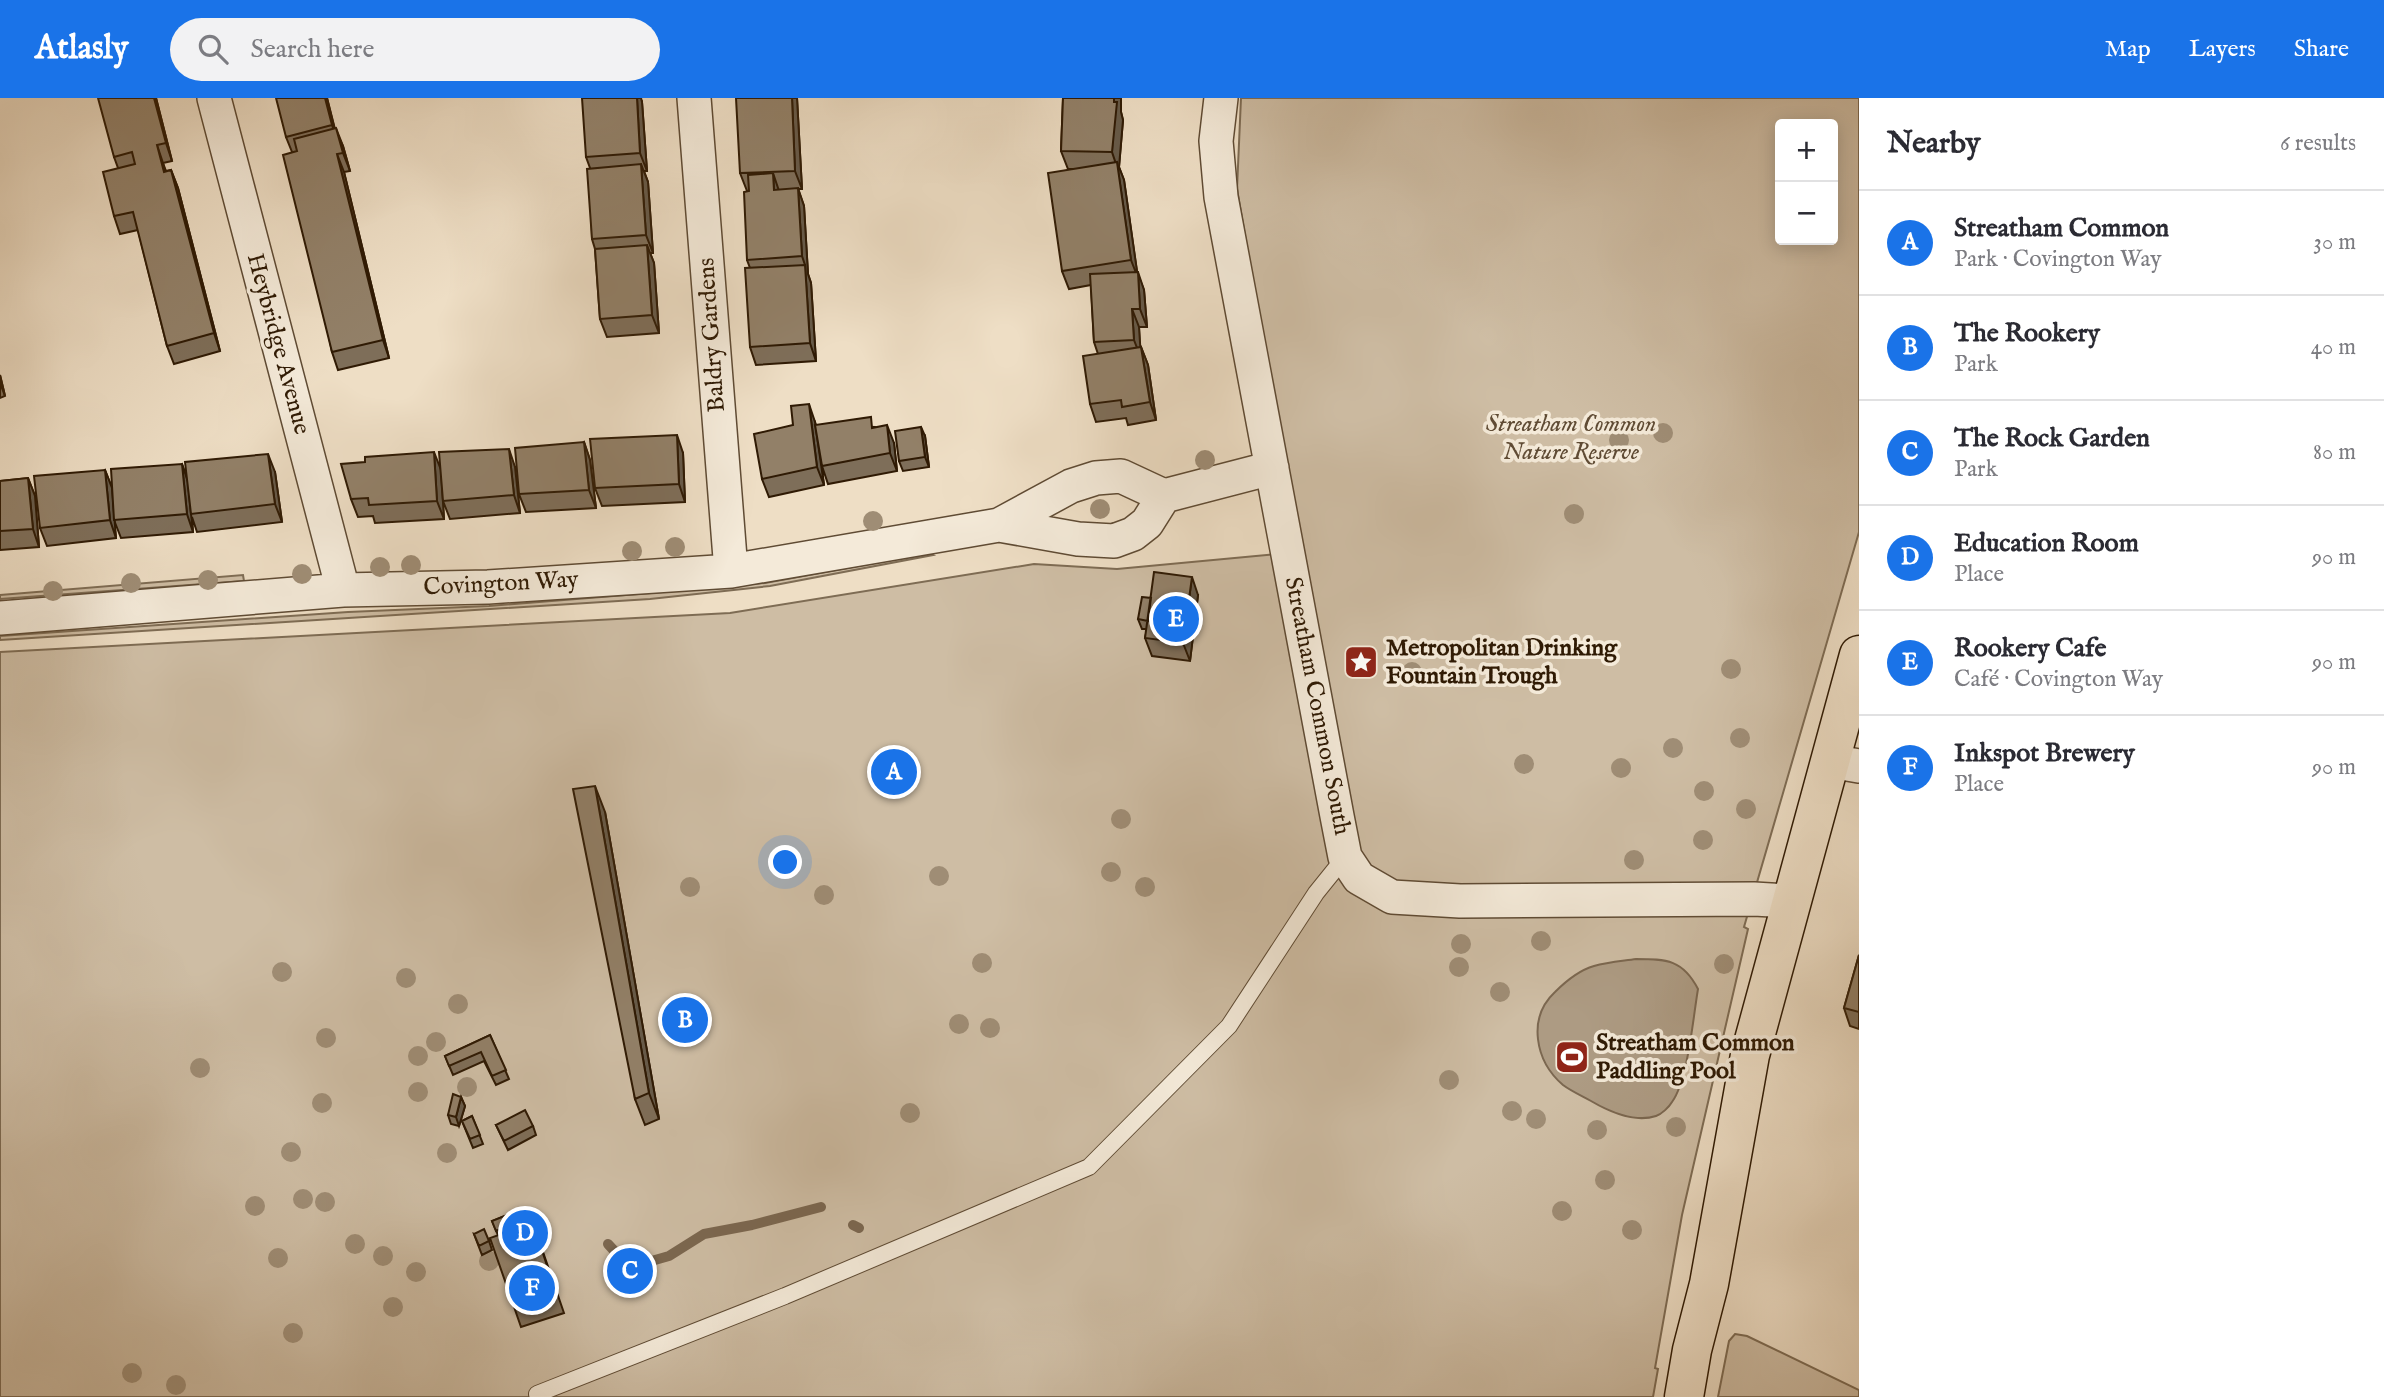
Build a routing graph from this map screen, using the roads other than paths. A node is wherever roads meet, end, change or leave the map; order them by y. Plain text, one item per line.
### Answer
1 (214, 98) edge
2 (694, 98) edge
3 (1222, 98) edge
4 (1272, 468) junction
5 (1164, 496) junction
6 (999, 525) junction
7 (731, 571) junction
8 (343, 590) junction
9 (0, 618) edge
10 (1859, 655) edge
11 (1844, 764) edge
12 (1345, 857) junction
13 (1791, 901) junction
14 (537, 1394) dead end
15 (1684, 1397) edge

1 - 8 street, Heybridge Avenue
2 - 7 street, Baldry Gardens
3 - 4 street, Streatham Common South
4 - 5 street
4 - 12 street, Streatham Common South
5 - 6 street, Covington Way
5 - 6 street, Covington Way
6 - 7 street, Covington Way
7 - 8 street, Covington Way
8 - 9 street, Covington Way
10 - 11 main road
11 - 13 main road
12 - 13 street, Streatham Common South
12 - 14 lane
13 - 15 main road

